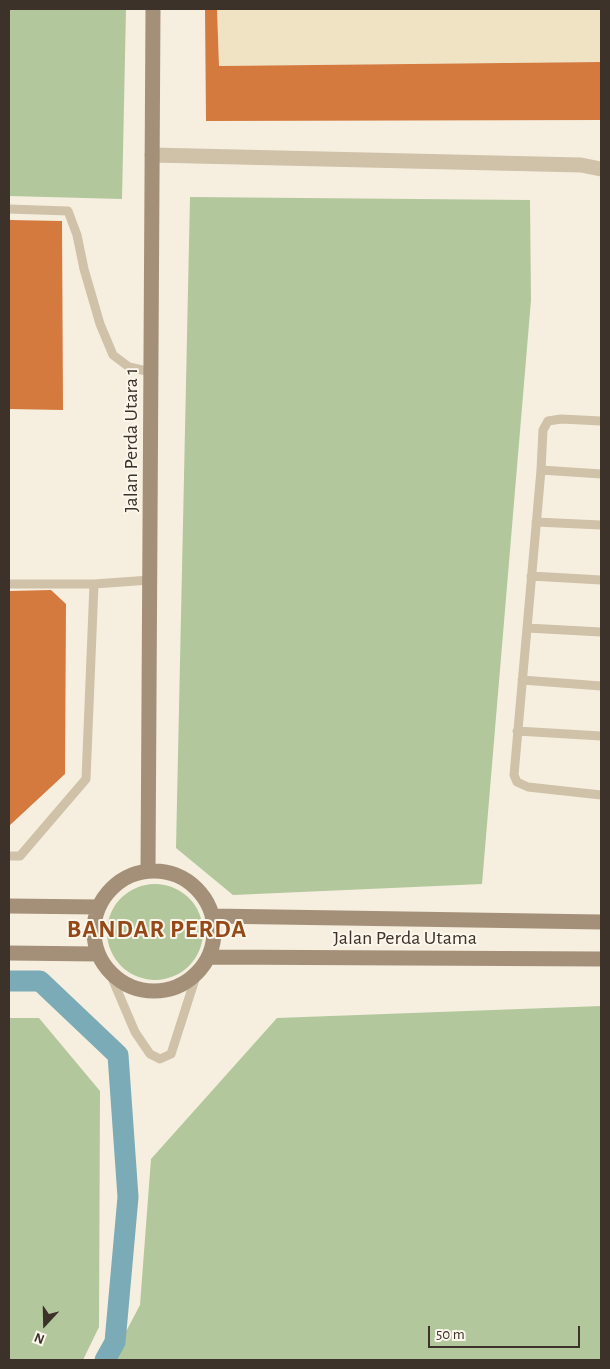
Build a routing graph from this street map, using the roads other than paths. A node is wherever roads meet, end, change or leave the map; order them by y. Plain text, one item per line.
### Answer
1 (153, 9) edge
2 (152, 155) junction
3 (601, 161) edge
4 (581, 165) junction
5 (601, 169) edge
6 (9, 209) edge
7 (151, 372) junction
8 (601, 421) edge
9 (541, 470) junction
10 (601, 474) edge
11 (536, 522) junction
12 (601, 525) edge
13 (531, 576) junction
14 (150, 580) junction
15 (601, 580) edge
16 (9, 584) edge
17 (94, 584) junction
18 (527, 628) junction
19 (601, 632) edge
20 (522, 680) junction
21 (601, 686) edge
22 (517, 731) junction
23 (601, 736) edge
24 (601, 795) edge
25 (9, 856) edge
26 (148, 871) junction
27 (9, 906) edge
28 (98, 907) junction
29 (212, 916) junction
30 (601, 922) edge
31 (9, 953) edge
32 (98, 954) junction
33 (209, 957) junction
34 (601, 959) edge
35 (109, 971) junction
36 (197, 973) junction

1 - 2 street, Jalan Perda Utara 1
2 - 4 street
2 - 7 street, Jalan Perda Utara 1
3 - 4 street
4 - 5 street
6 - 7 lane
7 - 14 street, Jalan Perda Utara 1
8 - 9 lane
9 - 10 lane
9 - 11 lane
11 - 12 lane
11 - 13 lane
13 - 15 lane
13 - 18 lane
14 - 17 lane
14 - 26 street, Jalan Perda Utara 1
16 - 17 lane
17 - 25 lane
18 - 19 lane
18 - 20 lane
20 - 21 lane
20 - 22 lane
22 - 23 lane
22 - 24 lane
26 - 28 street
26 - 29 street
27 - 28 street
28 - 32 street
29 - 30 street, Jalan Perda Utama
29 - 33 street
31 - 32 street
32 - 35 street
33 - 34 street, Jalan Perda Utama
33 - 36 street
35 - 36 street
35 - 36 lane

